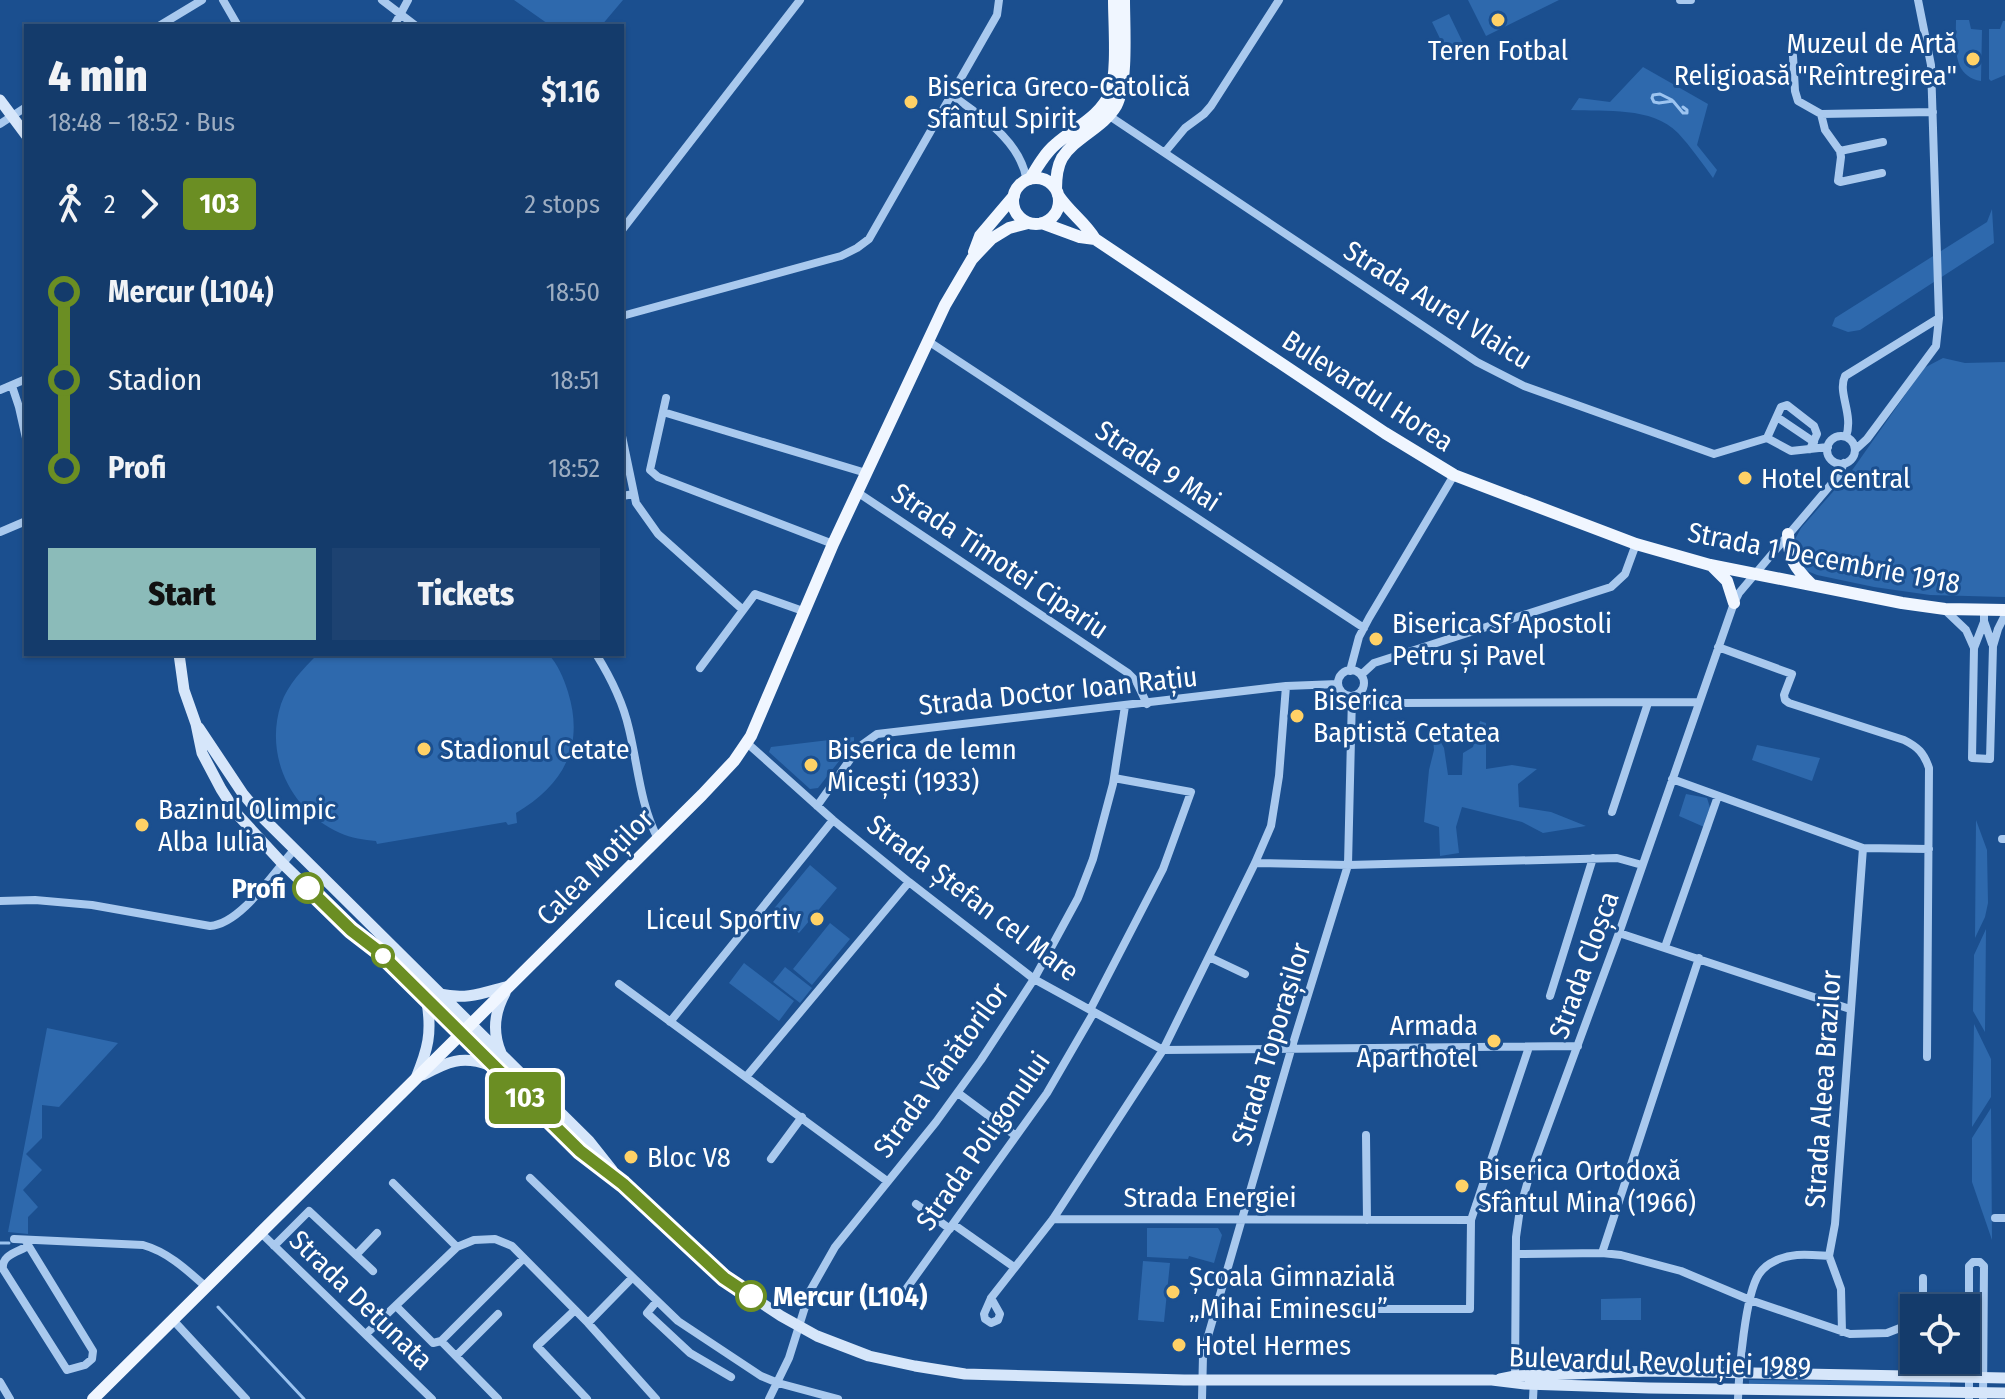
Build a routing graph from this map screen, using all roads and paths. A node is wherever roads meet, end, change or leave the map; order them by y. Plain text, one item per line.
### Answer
1 (202, 0) edge
2 (223, 0) edge
3 (382, 0) edge
4 (408, 0) edge
5 (800, 0) edge
6 (999, 0) edge
7 (1114, 0) edge
8 (1124, 0) edge
9 (1279, 0) edge
10 (1680, 0) edge
11 (1691, 0) edge
12 (1918, 0) edge
13 (401, 14) junction
14 (162, 24) edge
15 (237, 24) edge
16 (395, 24) edge
17 (414, 24) edge
18 (1793, 56) dead end
19 (953, 96) junction
20 (0, 100) edge
21 (24, 108) edge
22 (1933, 112) junction
23 (1104, 113) junction
24 (1821, 114) junction
25 (12, 116) junction
26 (0, 124) edge
27 (24, 132) edge
28 (1883, 142) dead end
29 (1840, 151) junction
30 (1165, 152) junction
31 (1882, 173) dead end
32 (1029, 180) junction
33 (1057, 192) junction
34 (1014, 196) junction
35 (1028, 223) junction
36 (1042, 223) junction
37 (624, 227) edge
38 (1095, 239) junction
39 (972, 259) junction
40 (1940, 314) junction
41 (624, 315) edge
42 (928, 341) junction
43 (24, 380) edge
44 (12, 386) junction
45 (0, 389) edge
46 (666, 398) dead end
47 (663, 412) junction
48 (1777, 417) junction
49 (24, 429) edge
50 (1846, 437) junction
51 (1767, 438) junction
52 (624, 446) edge
53 (1812, 446) junction
54 (1828, 447) junction
55 (1855, 450) junction
56 (1844, 463) junction
57 (866, 473) junction
58 (1454, 475) junction
59 (857, 492) junction
60 (634, 494) junction
61 (624, 496) edge
62 (24, 522) edge
63 (0, 532) edge
64 (1788, 534) junction
65 (833, 544) junction
66 (1636, 544) junction
67 (1710, 565) junction
68 (1754, 574) junction
69 (1811, 584) junction
70 (1734, 603) junction
71 (1945, 609) junction
72 (743, 610) junction
73 (803, 611) junction
74 (2005, 612) edge
75 (1984, 616) junction
76 (1364, 628) junction
77 (1993, 646) junction
78 (1718, 647) junction
79 (1974, 648) junction
80 (179, 656) edge
81 (597, 656) edge
82 (700, 668) dead end
83 (1350, 671) junction
84 (1361, 675) junction
85 (1338, 684) junction
86 (1286, 686) junction
87 (1356, 695) junction
88 (1698, 702) junction
89 (1648, 703) junction
90 (1147, 704) junction
91 (1125, 706) junction
92 (196, 724) junction
93 (747, 743) junction
94 (1114, 778) junction
95 (1672, 779) junction
96 (1718, 796) junction
97 (817, 806) junction
98 (1612, 812) dead end
99 (833, 820) junction
100 (658, 839) junction
101 (1863, 848) junction
102 (1929, 849) junction
103 (294, 850) junction
104 (1593, 858) junction
105 (282, 863) junction
106 (1255, 863) junction
107 (1348, 865) junction
108 (1642, 865) junction
109 (909, 882) junction
110 (0, 901) edge
111 (1619, 933) junction
112 (1665, 947) junction
113 (1209, 957) junction
114 (1699, 958) junction
115 (1245, 974) dead end
116 (1034, 979) junction
117 (619, 984) dead end
118 (509, 986) junction
119 (438, 994) junction
120 (1550, 996) dead end
121 (427, 1001) junction
122 (1850, 1009) junction
123 (1092, 1011) junction
124 (670, 1022) junction
125 (471, 1025) junction
126 (461, 1035) junction
127 (1578, 1046) junction
128 (1529, 1047) junction
129 (1163, 1050) junction
130 (1291, 1050) junction
131 (1927, 1057) dead end
132 (498, 1062) junction
133 (746, 1077) junction
134 (415, 1079) junction
135 (958, 1093) junction
136 (802, 1117) junction
137 (1366, 1135) dead end
138 (1016, 1136) junction
139 (771, 1159) dead end
140 (530, 1178) dead end
141 (887, 1181) junction
142 (393, 1183) dead end
143 (916, 1204) dead end
144 (1476, 1205) junction
145 (1520, 1209) junction
146 (1995, 1218) dead end
147 (2005, 1218) edge
148 (1053, 1219) junction
149 (1241, 1220) junction
150 (1367, 1220) junction
151 (1471, 1220) junction
152 (951, 1227) junction
153 (260, 1232) junction
154 (377, 1233) dead end
155 (14, 1239) dead end
156 (27, 1243) junction
157 (274, 1246) junction
158 (457, 1247) junction
159 (1602, 1253) junction
160 (1516, 1254) junction
161 (356, 1255) junction
162 (1829, 1256) junction
163 (524, 1258) junction
164 (1014, 1267) junction
165 (373, 1271) dead end
166 (632, 1278) junction
167 (1923, 1278) dead end
168 (206, 1287) junction
169 (904, 1292) dead end
170 (1923, 1294) edge
171 (1750, 1300) junction
172 (657, 1301) junction
173 (396, 1306) junction
174 (990, 1308) dead end
175 (1352, 1309) dead end
176 (575, 1310) junction
177 (498, 1314) dead end
178 (173, 1320) junction
179 (588, 1323) junction
180 (798, 1327) junction
181 (1900, 1328) edge
182 (1842, 1332) junction
183 (366, 1334) junction
184 (441, 1341) junction
185 (456, 1356) junction
186 (1739, 1372) junction
187 (731, 1377) dead end
188 (1962, 1377) junction
189 (1983, 1378) junction
190 (2005, 1378) edge
191 (1202, 1380) junction
192 (1515, 1380) junction
193 (1534, 1380) junction
194 (0, 1382) edge
195 (778, 1383) junction
196 (2005, 1393) edge
197 (1738, 1394) edge
198 (1969, 1396) edge
199 (1983, 1396) edge
200 (819, 1397) edge
201 (10, 1399) edge
202 (93, 1399) edge
203 (246, 1399) edge
204 (432, 1399) edge
205 (498, 1399) edge
206 (587, 1399) edge
207 (656, 1399) edge
208 (769, 1399) edge
209 (838, 1399) edge
210 (1202, 1399) edge
211 (1533, 1399) edge

1 - 14 street
2 - 15 street
3 - 13 street
4 - 13 street
5 - 37 street
6 - 19 street
7 - 23 main road
8 - 23 main road
9 - 30 street
10 - 11 street
12 - 22 street
13 - 16 street
13 - 17 street
18 - 24 street
19 - 32 street
19 - 41 street
20 - 25 main road
21 - 25 street
22 - 24 street
22 - 40 street
23 - 30 street, Strada Aurel Vlaicu
23 - 32 main road, Calea Moților
23 - 33 main road
24 - 29 street
25 - 26 street
25 - 27 main road
28 - 29 street
29 - 31 street
30 - 51 street, Strada Aurel Vlaicu
32 - 33 main road
32 - 34 main road, Calea Moților
33 - 36 main road
33 - 38 main road
34 - 35 main road
34 - 39 main road, Calea Moților
35 - 36 main road, Calea Moților
35 - 39 main road, Calea Moților
36 - 38 main road
38 - 58 main road, Bulevardul Horea
39 - 42 main road, Calea Moților
40 - 50 street
40 - 55 street
42 - 57 main road, Calea Moților
42 - 76 street, Strada 9 Mai
43 - 44 street
44 - 45 street
44 - 49 street
46 - 47 street
47 - 57 street
47 - 65 street
48 - 51 street
48 - 53 street
48 - 53 street
50 - 54 street
50 - 55 street
51 - 53 street
52 - 60 street
53 - 54 street
54 - 56 street
55 - 56 street
56 - 64 street, Strada Cloșca
57 - 59 main road, Calea Moților
58 - 66 main road, Bulevardul Horea
58 - 76 street
59 - 65 main road, Calea Moților
59 - 90 street, Strada Timotei Cipariu
60 - 61 street
60 - 72 street
62 - 63 street
64 - 68 street, Strada Cloșca
64 - 69 main road
65 - 73 main road, Calea Moților
66 - 67 main road, Strada 1 Decembrie 1918
66 - 84 street
67 - 68 main road, Strada 1 Decembrie 1918
67 - 70 main road
68 - 69 main road, Strada 1 Decembrie 1918
68 - 70 street, Strada Cloșca
69 - 71 main road, Strada 1 Decembrie 1918
70 - 78 street, Strada Cloșca
71 - 75 main road, Strada 1 Decembrie 1918
71 - 79 street
72 - 73 street
72 - 82 street
73 - 93 main road, Calea Moților
74 - 75 main road, Strada 1 Decembrie 1918
74 - 77 street
75 - 77 street
75 - 79 street
76 - 83 street
77 - 79 street
78 - 88 street, Strada Cloșca
78 - 102 street
80 - 92 main road
81 - 100 street
83 - 84 street
83 - 85 street
84 - 87 street
85 - 86 street, Strada Doctor Ioan Rațiu
85 - 87 street
86 - 90 street, Strada Doctor Ioan Rațiu
86 - 106 street
87 - 89 street
87 - 107 street, Strada Toporașilor
88 - 89 street
88 - 95 street, Strada Cloșca
89 - 98 street
90 - 91 street, Strada Doctor Ioan Rațiu
91 - 94 street, Strada Vânătorilor
91 - 97 street, Strada Doctor Ioan Rațiu
92 - 103 main road
92 - 105 main road
93 - 97 street, Strada Ștefan cel Mare
93 - 100 main road, Calea Moților
94 - 116 street, Strada Vânătorilor
94 - 123 street, Strada Poligonului
95 - 96 street
95 - 108 street, Strada Cloșca
96 - 101 street
96 - 112 street
97 - 99 street, Strada Ștefan cel Mare
99 - 109 street, Strada Ștefan cel Mare
99 - 124 street
100 - 118 main road, Calea Moților
101 - 102 street
101 - 122 street, Strada Aleea Brazilor
102 - 131 street
103 - 105 street
103 - 119 main road
104 - 107 street
104 - 108 street
104 - 120 street
105 - 110 street
105 - 121 main road
106 - 107 street
106 - 113 street
107 - 130 street, Strada Toporașilor
108 - 111 street, Strada Cloșca
109 - 116 street, Strada Ștefan cel Mare
109 - 133 street
111 - 112 street
111 - 127 street, Strada Cloșca
112 - 114 street
113 - 115 street
113 - 129 street
114 - 122 street
114 - 159 street
116 - 123 street, Strada Ștefan cel Mare
116 - 135 street, Strada Vânătorilor
117 - 124 street
118 - 119 main road
118 - 125 main road, Calea Moților
118 - 132 main road
119 - 125 main road
121 - 126 main road
121 - 134 main road
122 - 162 street, Strada Aleea Brazilor
123 - 129 street, Strada Ștefan cel Mare
123 - 138 street, Strada Poligonului
124 - 133 street
125 - 126 main road, Calea Moților
125 - 132 main road
126 - 132 main road
126 - 134 main road, Calea Moților
127 - 128 street, Strada Ștefan cel Mare
127 - 145 street, Strada Cloșca
128 - 130 street, Strada Ștefan cel Mare
128 - 144 street
129 - 130 street, Strada Ștefan cel Mare
129 - 148 street
130 - 149 street, Strada Toporașilor
132 - 134 main road
132 - 180 main road
133 - 136 street
134 - 153 main road, Calea Moților
135 - 138 street
135 - 141 street, Strada Vânătorilor
136 - 139 street
136 - 141 street
137 - 150 street
138 - 152 street, Strada Poligonului
140 - 166 street
141 - 180 street, Strada Vânătorilor
142 - 158 street
143 - 152 street
144 - 145 street
144 - 151 street
145 - 160 street, Strada Cloșca
146 - 147 street
148 - 149 street, Strada Energiei
148 - 164 street
149 - 150 street, Strada Energiei
149 - 191 street, Strada Toporașilor
150 - 151 street, Strada Energiei
151 - 175 street
152 - 164 street
152 - 169 street, Strada Poligonului
153 - 157 street, Strada Detunata
153 - 168 main road, Calea Moților
154 - 161 street
155 - 156 street
156 - 156 street
156 - 168 street
157 - 161 street
157 - 183 street, Strada Detunata
158 - 163 street
158 - 173 street
159 - 160 street
159 - 171 street
160 - 192 street, Strada Cloșca
161 - 165 street
162 - 171 street
162 - 182 street, Strada Aleea Brazilor
163 - 176 street
163 - 184 street
164 - 174 street
166 - 172 street
166 - 179 street
167 - 170 street
168 - 178 main road, Calea Moților
171 - 182 street
171 - 186 street
172 - 187 street
172 - 195 street
173 - 183 street
173 - 184 street
176 - 179 street
176 - 206 street
177 - 185 street
178 - 202 main road, Calea Moților
178 - 203 street
179 - 207 street
180 - 191 main road
180 - 195 street, Strada Vânătorilor
181 - 182 street
183 - 204 street, Strada Detunata
184 - 185 street
185 - 205 street
186 - 188 main road, Bulevardul Revoluției 1989
186 - 193 main road, Bulevardul Revoluției 1989
186 - 197 street
188 - 189 main road, Bulevardul Revoluției 1989
188 - 189 street
188 - 198 street
189 - 190 main road, Bulevardul Revoluției 1989
189 - 199 street
191 - 192 main road, Bulevardul Revoluției 1989
191 - 210 street, Strada Toporașilor
192 - 193 main road, Bulevardul Revoluției 1989
193 - 197 main road, Bulevardul Revoluției 1989
193 - 211 street
194 - 201 street
195 - 200 street
195 - 208 street, Strada Vânătorilor
196 - 199 main road, Bulevardul Revoluției 1989
197 - 198 main road, Bulevardul Revoluției 1989
198 - 199 main road, Bulevardul Revoluției 1989
200 - 209 street

